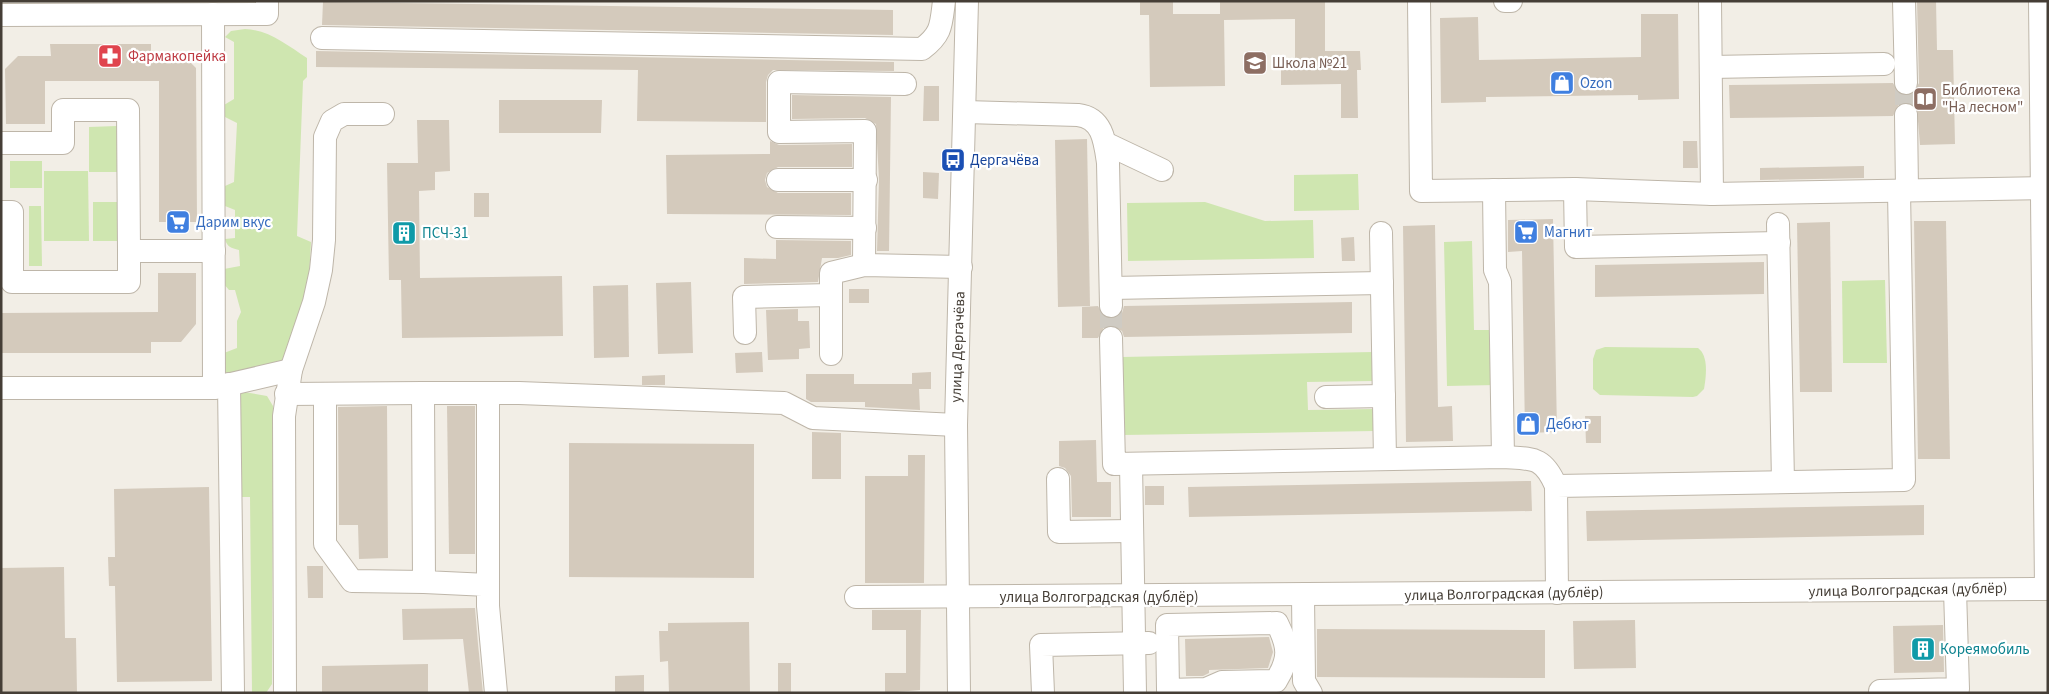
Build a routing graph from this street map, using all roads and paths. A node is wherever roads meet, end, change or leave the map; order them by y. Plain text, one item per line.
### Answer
1 (944, 1) edge
2 (967, 1) edge
3 (1419, 1) edge
4 (1505, 1) edge
5 (1511, 1) edge
6 (1710, 1) edge
7 (1904, 1) edge
8 (267, 8) edge
9 (2043, 8) edge
10 (1, 14) edge
11 (213, 14) junction
12 (322, 38) dead end
13 (1884, 64) dead end
14 (1711, 67) junction
15 (1906, 83) tunnel mouth
16 (905, 84) dead end
17 (965, 112) junction
18 (382, 114) dead end
19 (1906, 115) tunnel mouth
20 (1, 143) edge
21 (1105, 143) junction
22 (1162, 170) dead end
23 (2044, 178) edge
24 (778, 180) dead end
25 (866, 180) junction
26 (1575, 189) junction
27 (1494, 190) junction
28 (1903, 190) junction
29 (1712, 194) junction
30 (1, 212) edge
31 (776, 227) dead end
32 (864, 228) junction
33 (1381, 233) dead end
34 (129, 251) junction
35 (214, 251) junction
36 (864, 265) junction
37 (961, 267) junction
38 (1382, 283) junction
39 (831, 295) junction
40 (746, 333) dead end
41 (1111, 338) tunnel mouth
42 (831, 354) dead end
43 (291, 370) junction
44 (221, 386) junction
45 (1, 388) edge
46 (424, 393) junction
47 (488, 393) junction
48 (286, 394) junction
49 (325, 394) junction
50 (1384, 396) junction
51 (1326, 397) dead end
52 (956, 425) junction
53 (2046, 445) edge
54 (1503, 457) junction
55 (1385, 459) junction
56 (1131, 464) junction
57 (1058, 479) dead end
58 (1783, 482) junction
59 (1556, 486) junction
60 (1132, 531) junction
61 (424, 582) junction
62 (488, 585) junction
63 (2047, 589) edge
64 (1955, 590) junction
65 (1557, 593) junction
66 (1303, 596) junction
67 (856, 597) dead end
68 (959, 597) junction
69 (1134, 597) junction
70 (1167, 642) junction
71 (1134, 643) junction
72 (1880, 691) dead end
73 (233, 693) edge
74 (285, 693) edge
75 (496, 693) edge
76 (959, 693) edge
77 (1043, 693) edge
78 (1135, 693) edge
79 (1311, 693) edge

1 - 12 street
2 - 17 street, улица Дергачёва
3 - 27 street
4 - 5 street
6 - 14 street
7 - 15 street
8 - 11 street
9 - 23 street
10 - 11 street
11 - 35 street
13 - 14 street
14 - 29 street
16 - 25 street
17 - 21 street
17 - 37 street, улица Дергачёва
18 - 43 street
19 - 28 street
20 - 34 street
21 - 22 street
21 - 38 street
23 - 28 street
23 - 53 street
24 - 25 street
25 - 32 street
26 - 27 street
26 - 29 street
26 - 58 street
27 - 54 street
28 - 29 street
28 - 58 street
30 - 34 street
31 - 32 street
32 - 36 street
33 - 38 street
34 - 35 street
35 - 44 street
36 - 37 street
36 - 39 street
37 - 52 street, улица Дергачёва
38 - 50 street
39 - 40 street
39 - 42 street
41 - 56 street
43 - 44 street
43 - 48 street
44 - 45 street
44 - 73 street
46 - 47 street
46 - 49 street
46 - 61 street
47 - 52 street
47 - 62 street
48 - 49 street
48 - 74 street
49 - 61 street
50 - 51 street
50 - 55 street
52 - 68 street, улица Дергачёва
53 - 63 street
54 - 55 street
54 - 59 street
55 - 56 street
56 - 60 street
57 - 60 street
58 - 59 street
59 - 65 street
60 - 69 street
61 - 62 street
62 - 75 street
63 - 64 street, улица Волгоградская (дублёр)
64 - 65 street, улица Волгоградская (дублёр)
64 - 72 street
65 - 66 street, улица Волгоградская (дублёр)
66 - 69 street, улица Волгоградская (дублёр)
66 - 79 street
67 - 68 street, улица Волгоградская (дублёр)
68 - 69 street, улица Волгоградская (дублёр)
68 - 76 street, улица Дергачёва
69 - 71 street
70 - 70 street
70 - 71 street
71 - 77 street
71 - 78 street

